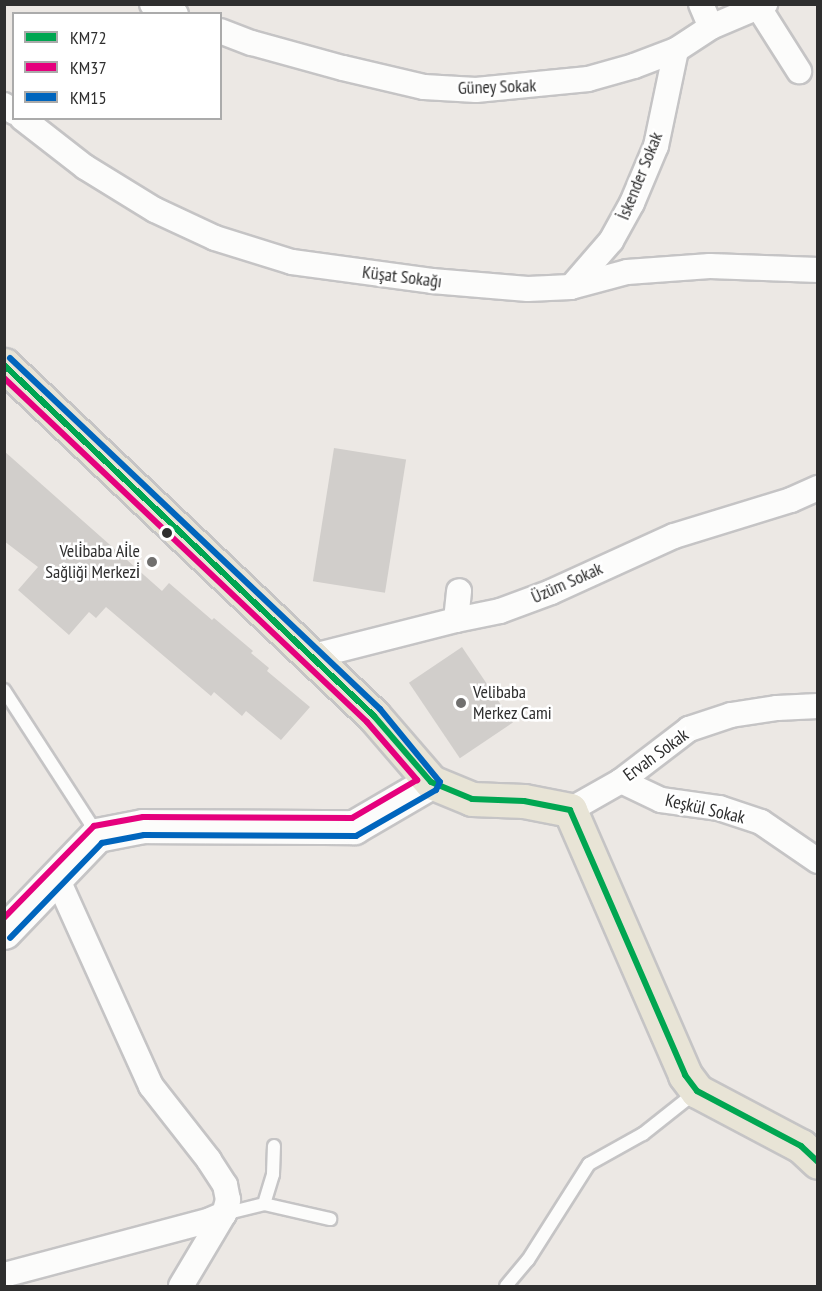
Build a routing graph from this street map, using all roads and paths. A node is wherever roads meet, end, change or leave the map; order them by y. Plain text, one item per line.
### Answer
1 (152, 4) edge
2 (701, 4) edge
3 (762, 6) edge
4 (171, 12) edge
5 (711, 27) junction
6 (222, 32) edge
7 (676, 50) junction
8 (799, 71) dead end
9 (25, 120) edge
10 (818, 270) edge
11 (571, 287) junction
12 (4, 364) edge
13 (818, 488) edge
14 (791, 500) junction
15 (818, 502) edge
16 (459, 591) dead end
17 (456, 620) junction
18 (310, 657) junction
19 (4, 690) edge
20 (818, 706) edge
21 (621, 781) junction
22 (431, 782) junction
23 (570, 810) junction
24 (97, 835) junction
25 (818, 861) edge
26 (57, 878) junction
27 (4, 932) edge
28 (696, 1091) junction
29 (274, 1146) dead end
30 (818, 1162) edge
31 (264, 1204) junction
32 (224, 1214) junction
33 (330, 1219) dead end
34 (4, 1275) edge
35 (181, 1287) edge
36 (506, 1287) edge

1 - 4 street
2 - 5 street
3 - 5 street, Güney Sokak
3 - 8 street
5 - 7 street, Güney Sokak
6 - 7 street, Güney Sokak
7 - 11 street, İskender Sokak
9 - 11 street, Küşat Sokağı
10 - 11 street, Küşat Sokağı
12 - 18 main road
13 - 14 street, Üzüm Sokak
14 - 15 street
14 - 17 street, Üzüm Sokak
16 - 17 street
17 - 18 street, Üzüm Sokak
18 - 22 main road
19 - 24 lane
20 - 21 street, Ervah Sokak
21 - 23 street, Ervah Sokak
21 - 25 street, Keşkül Sokak
22 - 23 main road
22 - 24 street
23 - 28 main road
24 - 26 street
26 - 27 street
26 - 32 street
28 - 30 main road
28 - 36 lane
29 - 31 lane
31 - 32 lane
31 - 33 lane
32 - 34 street
32 - 35 street

